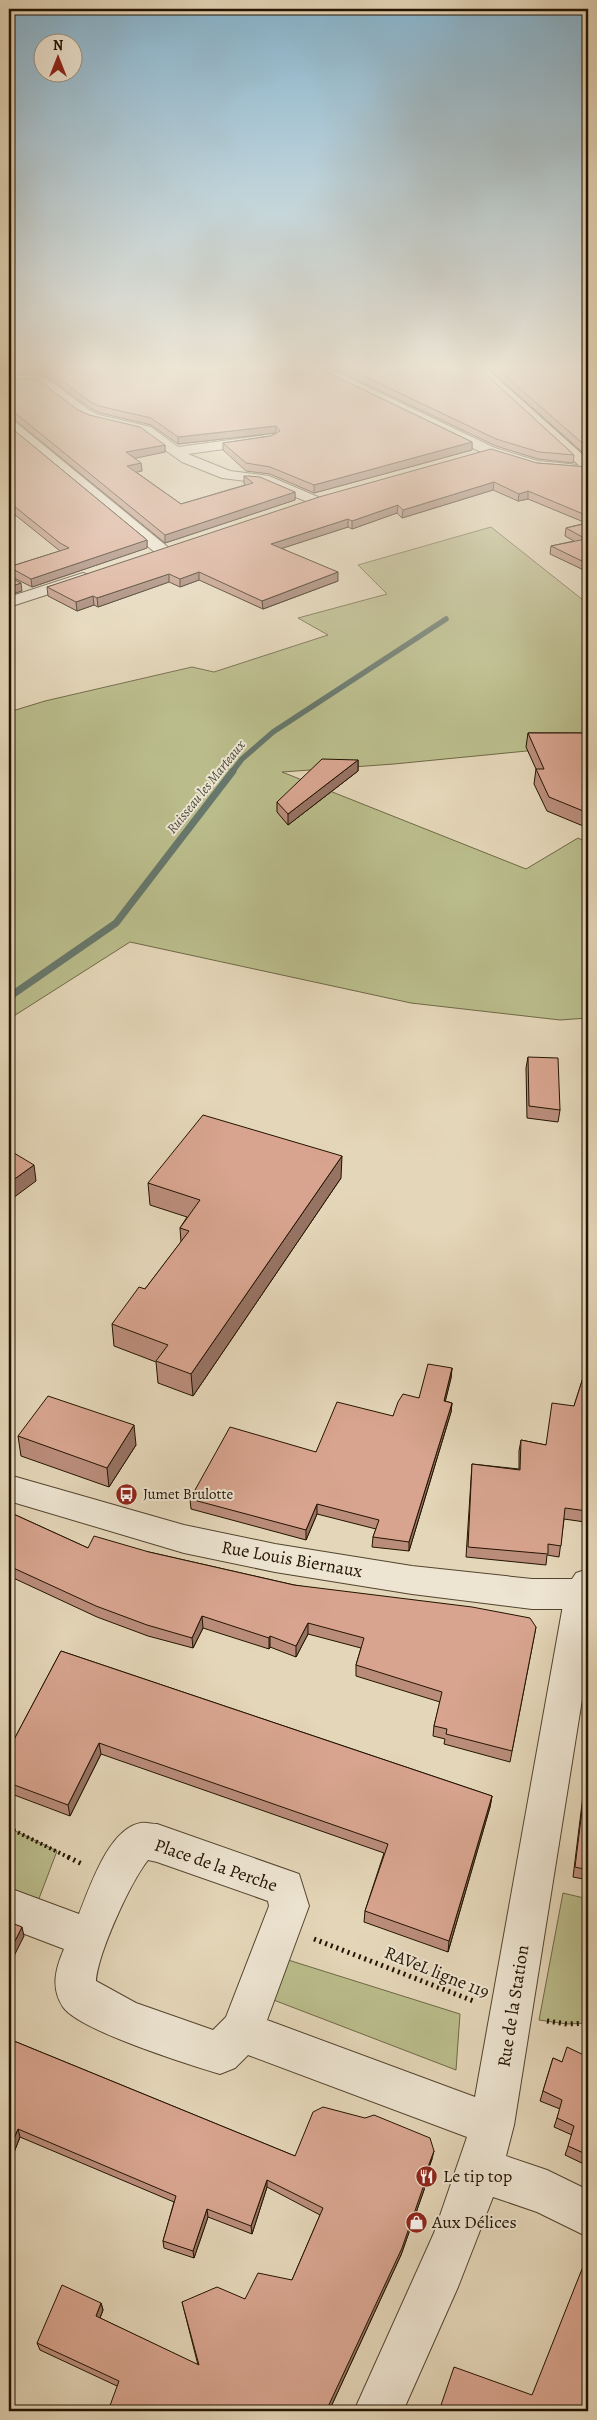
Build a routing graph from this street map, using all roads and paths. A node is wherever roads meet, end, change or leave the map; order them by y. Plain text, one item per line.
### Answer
1 (78, 481) edge
2 (269, 481) edge
3 (329, 496) edge
4 (313, 500) junction
5 (294, 506) edge
6 (182, 544) edge
7 (163, 551) junction
8 (145, 557) edge
9 (100, 572) edge
10 (9, 602) edge
11 (9, 1488) edge
12 (585, 1589) edge
13 (9, 1828) edge
14 (113, 1880) junction
15 (9, 1908) edge
16 (281, 1926) junction
17 (89, 1938) junction
18 (511, 2016) junction
19 (588, 2022) edge
20 (242, 2031) junction
21 (492, 2125) junction
22 (481, 2170) junction
23 (588, 2214) edge
24 (378, 2411) edge

1 - 7 street
2 - 4 street
3 - 4 street
4 - 5 street
6 - 7 street
7 - 8 street
9 - 10 street
11 - 12 street, Rue Louis Biernaux
12 - 18 street, Rue de la Station
13 - 14 path
14 - 16 street, Place de la Perche
14 - 17 street, Place de la Perche
15 - 17 street
16 - 18 path, RAVeL ligne 119
16 - 20 street, Place de la Perche
17 - 20 street, Place de la Perche
18 - 19 path, RAVeL ligne 119
18 - 21 street, Rue de la Station
20 - 21 street
21 - 22 street, Rue de la Station
22 - 23 street
22 - 24 street, Rue de la Station

